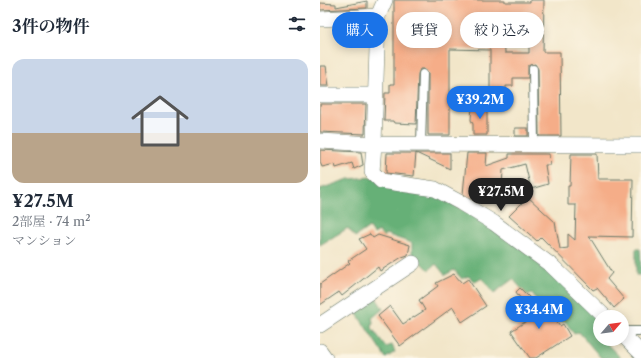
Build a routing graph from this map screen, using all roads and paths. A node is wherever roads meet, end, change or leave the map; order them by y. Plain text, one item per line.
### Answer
1 (385, 0) edge
2 (380, 12) edge
3 (332, 18) edge
4 (320, 19) edge
5 (377, 48) edge
6 (533, 69) dead end
7 (423, 74) dead end
8 (320, 95) edge
9 (375, 95) junction
10 (320, 142) edge
11 (374, 144) junction
12 (421, 144) junction
13 (534, 144) junction
14 (641, 145) edge
15 (412, 263) dead end
16 (598, 310) edge
17 (320, 325) edge
18 (629, 331) edge
19 (641, 331) edge
20 (629, 341) edge
21 (320, 351) edge
22 (641, 353) edge
23 (325, 358) edge

1 - 2 street
3 - 4 street
5 - 9 street
6 - 13 lane
7 - 12 lane
8 - 9 street
9 - 11 street
10 - 11 street
11 - 12 street
11 - 16 street
12 - 13 street
13 - 14 street
15 - 17 street
18 - 19 lane
20 - 22 street
21 - 23 street

